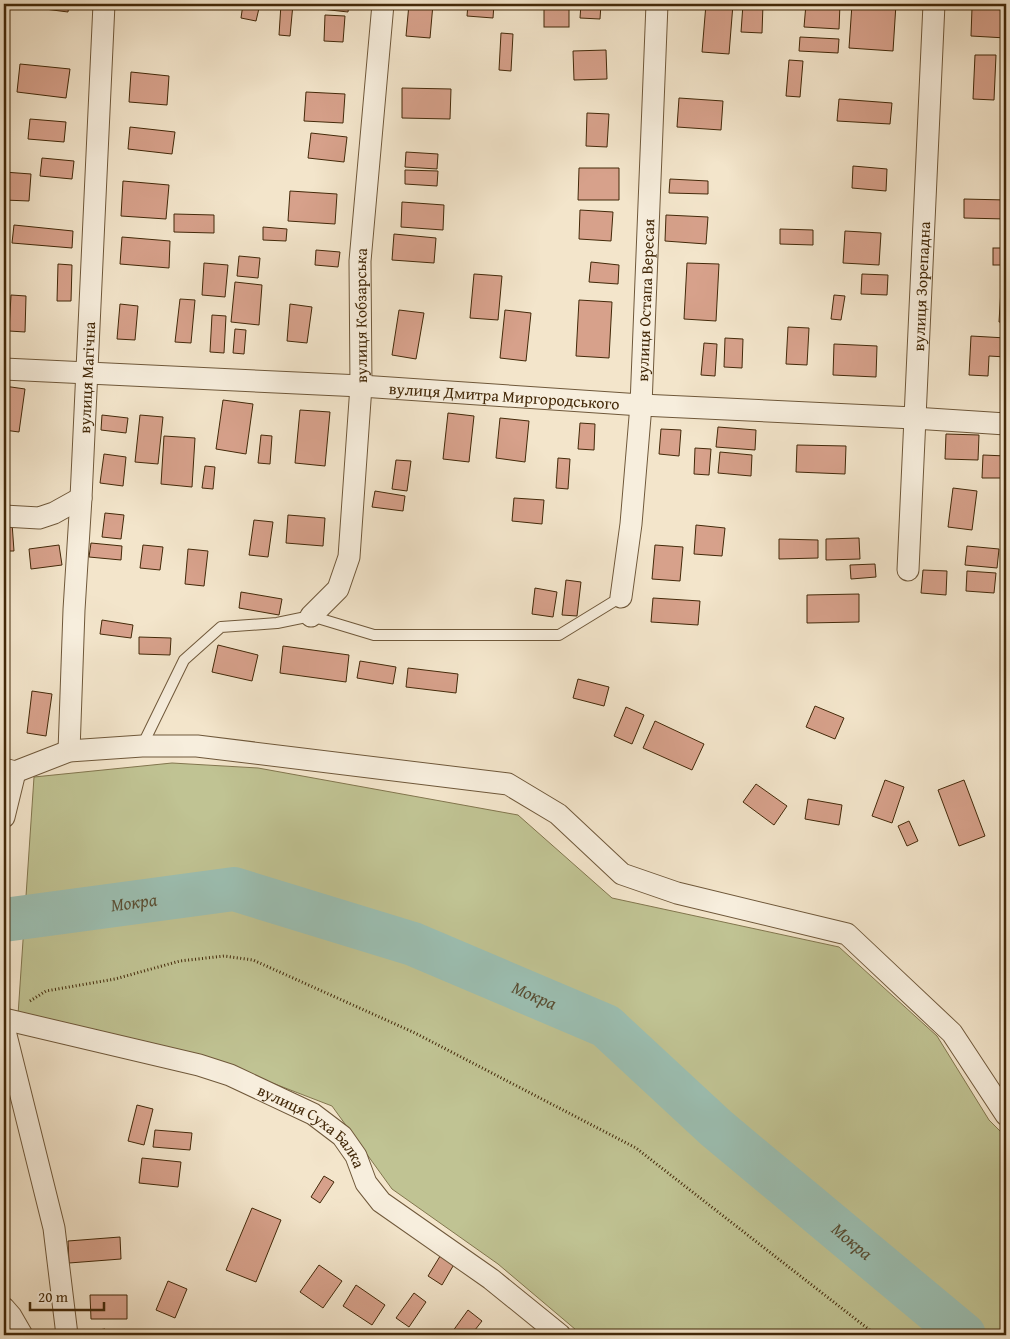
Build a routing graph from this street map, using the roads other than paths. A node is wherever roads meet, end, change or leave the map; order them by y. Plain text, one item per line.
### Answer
1 (104, 4) edge
2 (383, 4) edge
3 (657, 4) edge
4 (934, 4) edge
5 (4, 369) edge
6 (86, 374) junction
7 (361, 386) junction
8 (641, 405) junction
9 (914, 418) junction
10 (1006, 424) edge
11 (81, 498) junction
12 (4, 516) edge
13 (908, 570) dead end
14 (621, 597) joint
15 (311, 616) junction
16 (142, 746) junction
17 (69, 751) junction
18 (9, 770) edge
19 (4, 816) edge
20 (4, 1019) edge
21 (4, 1027) edge
22 (1006, 1115) edge
23 (4, 1308) edge
24 (22, 1335) edge
25 (67, 1335) edge
26 (560, 1335) edge

1 - 6 street, вулиця Магічна
2 - 7 street, вулиця Кобзарська
3 - 8 street, вулиця Остапа Вересая
4 - 9 street, вулиця Зорепадна
5 - 6 street, вулиця Дмитра Миргородського
6 - 7 street, вулиця Дмитра Миргородського
6 - 11 street, вулиця Магічна
7 - 8 street, вулиця Дмитра Миргородського
7 - 15 street, вулиця Кобзарська
8 - 9 street, вулиця Дмитра Миргородського
8 - 14 street, вулиця Остапа Вересая
9 - 10 street, вулиця Дмитра Миргородського
9 - 13 street, вулиця Зорепадна
11 - 12 street
11 - 17 street, вулиця Магічна
14 - 15 lane
15 - 16 lane
16 - 17 street
16 - 22 street
17 - 18 street
18 - 19 street
20 - 26 street, вулиця Суха Балка
21 - 25 street
23 - 24 street

